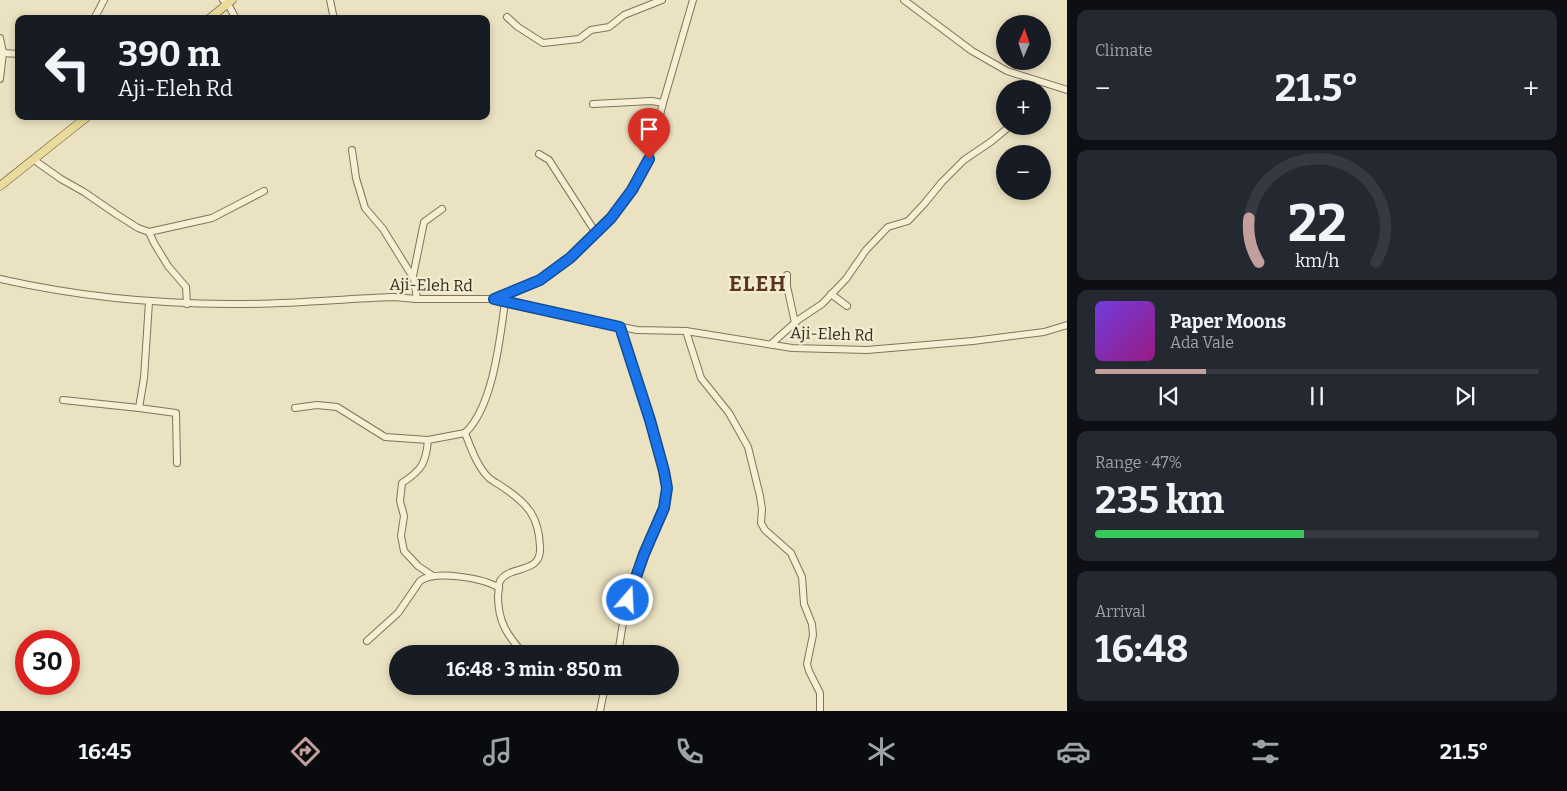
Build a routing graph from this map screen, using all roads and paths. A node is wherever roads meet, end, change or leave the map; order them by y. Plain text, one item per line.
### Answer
1 (104, 0) edge
2 (330, 0) edge
3 (662, 0) edge
4 (693, 0) edge
5 (904, 0) edge
6 (228, 1) edge
7 (96, 15) edge
8 (213, 15) edge
9 (234, 15) edge
10 (333, 15) edge
11 (507, 18) dead end
12 (0, 38) edge
13 (3, 53) junction
14 (15, 54) edge
15 (0, 79) edge
16 (1034, 80) edge
17 (1051, 85) edge
18 (1067, 90) edge
19 (663, 103) junction
20 (592, 104) dead end
21 (83, 120) edge
22 (999, 135) edge
23 (352, 150) dead end
24 (538, 154) dead end
25 (34, 160) junction
26 (0, 186) edge
27 (264, 191) dead end
28 (442, 209) dead end
29 (149, 232) junction
30 (596, 233) junction
31 (413, 276) junction
32 (787, 276) dead end
33 (0, 279) edge
34 (831, 294) junction
35 (417, 299) junction
36 (494, 299) junction
37 (149, 302) junction
38 (505, 302) junction
39 (187, 304) junction
40 (847, 306) dead end
41 (795, 323) junction
42 (1067, 325) edge
43 (620, 327) junction
44 (686, 331) junction
45 (771, 344) junction
46 (63, 400) dead end
47 (139, 408) junction
48 (296, 408) dead end
49 (465, 433) junction
50 (428, 440) junction
51 (177, 464) dead end
52 (433, 576) junction
53 (499, 588) junction
54 (367, 642) dead end
55 (516, 645) edge
56 (619, 645) edge
57 (603, 695) edge
58 (600, 711) edge
59 (820, 711) edge

1 - 7 street
2 - 10 street
3 - 11 street
4 - 19 street
5 - 16 street
6 - 8 main road
6 - 9 street
12 - 13 street
13 - 14 street
13 - 15 street
17 - 18 street
19 - 20 street
19 - 30 street
21 - 25 main road
22 - 34 street
23 - 31 street
24 - 30 street
25 - 26 main road
25 - 29 street
27 - 29 street
28 - 31 street
29 - 39 street
30 - 36 street
31 - 35 street
32 - 41 street
33 - 37 street, Aji-Eleh Rd
34 - 40 street
34 - 41 street
35 - 36 street, Aji-Eleh Rd
35 - 39 street, Aji-Eleh Rd
36 - 38 street, Aji-Eleh Rd
37 - 39 street, Aji-Eleh Rd
37 - 47 street
38 - 43 street, Aji-Eleh Rd
38 - 49 street
41 - 45 street
42 - 45 street, Aji-Eleh Rd
43 - 44 street, Aji-Eleh Rd
43 - 56 street
44 - 45 street, Aji-Eleh Rd
44 - 59 street
46 - 47 street
47 - 51 street
48 - 50 street
49 - 50 street
49 - 53 street
50 - 52 street
52 - 53 street
52 - 54 street
53 - 55 street
57 - 58 street

